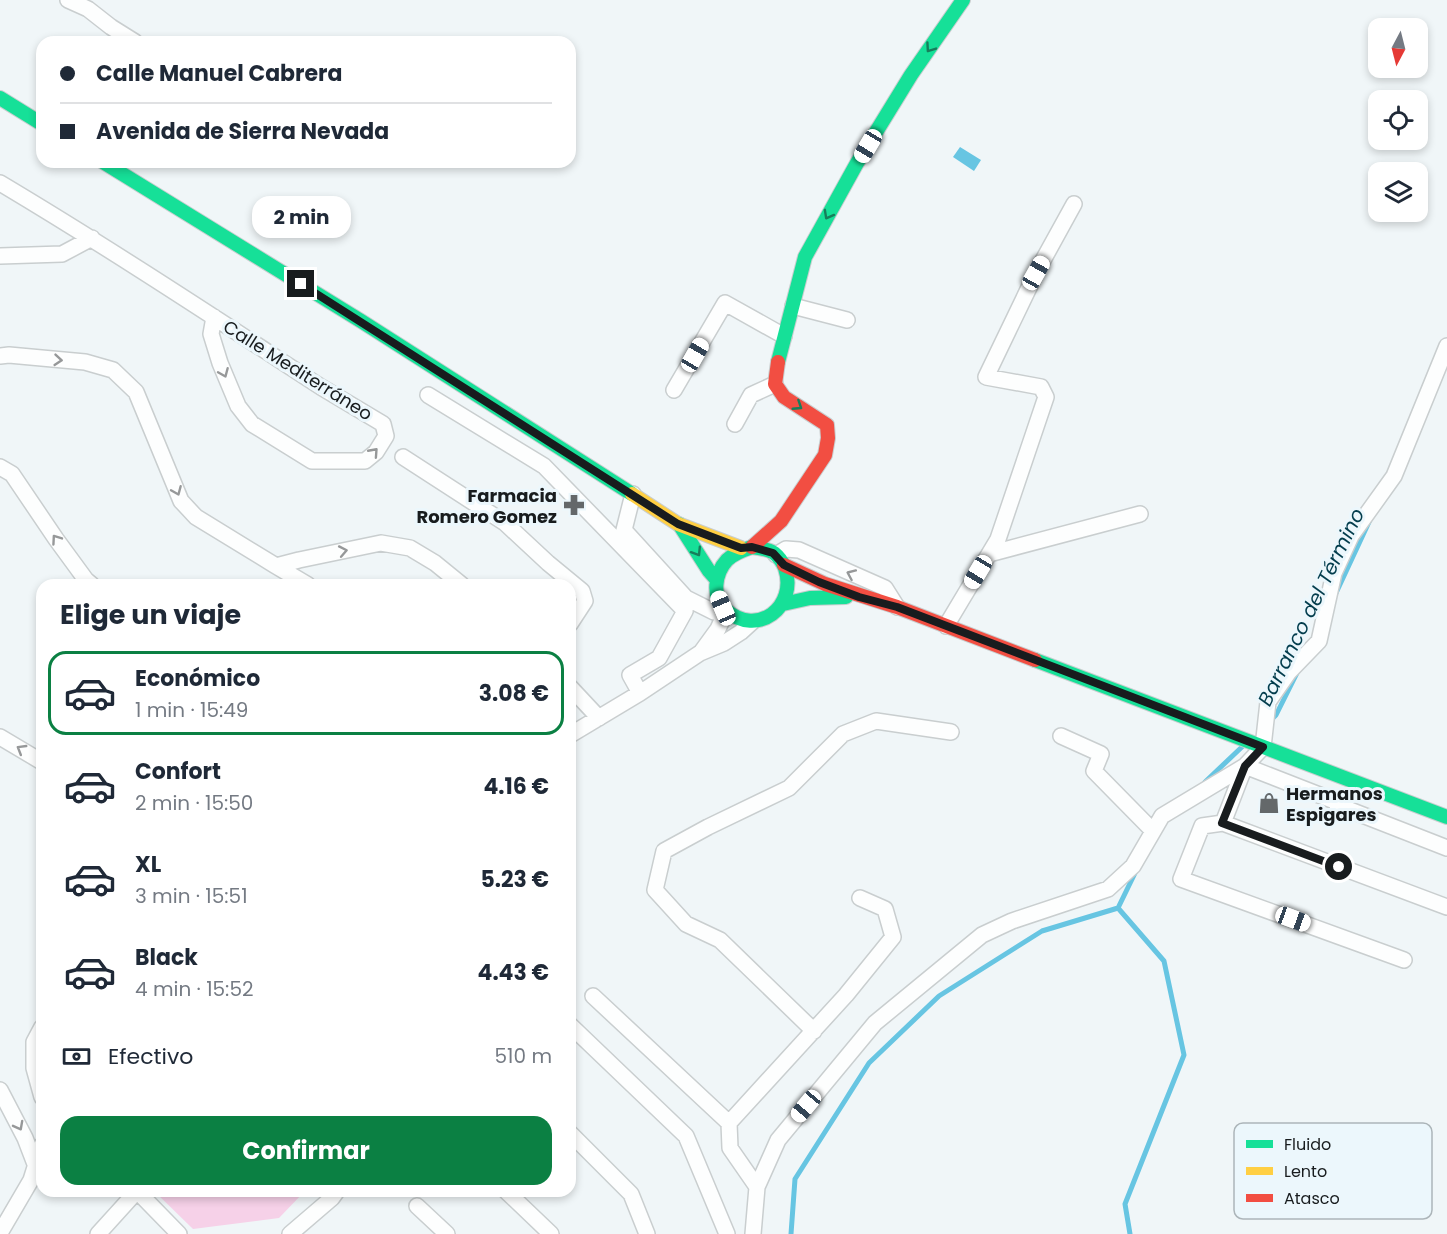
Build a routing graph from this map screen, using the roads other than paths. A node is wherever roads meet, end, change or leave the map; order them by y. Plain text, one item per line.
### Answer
1 (68, 0) edge
2 (963, 0) edge
3 (125, 36) edge
4 (0, 98) edge
5 (36, 120) edge
6 (113, 168) edge
7 (0, 183) edge
8 (1074, 204) dead end
9 (92, 238) junction
10 (0, 256) edge
11 (793, 306) junction
12 (214, 317) junction
13 (848, 320) dead end
14 (784, 336) junction
15 (1447, 346) edge
16 (0, 356) edge
17 (775, 384) junction
18 (674, 390) dead end
19 (428, 395) dead end
20 (735, 424) dead end
21 (404, 457) dead end
22 (0, 467) edge
23 (633, 494) junction
24 (1140, 514) dead end
25 (781, 521) junction
26 (678, 524) junction
27 (747, 548) junction
28 (989, 554) junction
29 (778, 558) junction
30 (276, 566) junction
31 (85, 579) edge
32 (298, 579) edge
33 (455, 579) edge
34 (567, 579) edge
35 (716, 579) junction
36 (576, 586) edge
37 (859, 597) junction
38 (783, 604) junction
39 (897, 607) junction
40 (724, 609) junction
41 (576, 615) edge
42 (752, 622) junction
43 (946, 626) junction
44 (700, 653) junction
45 (576, 693) edge
46 (640, 693) junction
47 (599, 718) junction
48 (576, 731) edge
49 (951, 732) dead end
50 (1061, 736) dead end
51 (0, 737) edge
52 (1263, 747) junction
53 (36, 758) edge
54 (1245, 766) junction
55 (1447, 817) edge
56 (1222, 823) junction
57 (1153, 831) junction
58 (1447, 848) edge
59 (860, 898) dead end
60 (1447, 907) edge
61 (1404, 960) dead end
62 (593, 996) dead end
63 (576, 1031) edge
64 (814, 1031) junction
65 (36, 1038) edge
66 (36, 1075) edge
67 (0, 1090) edge
68 (729, 1123) junction
69 (576, 1139) edge
70 (35, 1164) joint
71 (757, 1187) junction
72 (132, 1197) edge
73 (143, 1197) edge
74 (333, 1197) edge
75 (512, 1197) edge
76 (417, 1206) dead end
77 (0, 1233) edge
78 (98, 1234) edge
79 (179, 1234) edge
80 (290, 1234) edge
81 (447, 1234) edge
82 (551, 1234) edge
83 (647, 1234) edge
84 (727, 1234) edge
85 (753, 1234) edge

1 - 3 street
2 -> 11 street
4 - 5 street
6 - 23 street
7 - 9 street, Calle Mediterráneo
8 - 28 street
9 - 10 street
9 - 12 street, Calle Mediterráneo
11 - 13 street
11 - 14 street
12 -> 12 street, Calle Mediterráneo
14 - 17 street
14 - 18 street
15 - 52 street
16 -> 30 street
17 - 20 street
17 -> 25 street
19 - 46 street
21 - 34 street
31 -> 22 street
23 - 26 street
23 - 40 street
24 - 28 street
25 - 27 street
25 - 29 street
26 - 27 street
26 -> 35 street
27 - 29 street
27 - 35 street
28 - 43 street
29 - 37 street
29 - 38 street
39 -> 29 street
30 - 32 street
30 -> 33 street
35 - 40 street
36 - 41 street
37 - 38 street
37 - 39 street
38 - 42 street
39 - 43 street
40 - 42 street
40 - 44 street
42 - 44 street
43 - 52 street
44 - 46 street
45 - 47 street
46 - 47 street
47 - 48 street
49 - 64 street
50 - 57 street
53 -> 51 street
52 - 54 street
52 - 55 street
54 - 56 street
54 - 57 street
54 - 58 street
56 - 60 street
56 - 61 street
57 - 71 street
59 - 64 street
62 - 68 street
63 - 84 street
64 - 68 street
65 - 66 street
67 -> 70 street
68 - 71 street
69 - 83 street
70 - 77 street
71 - 85 street
72 - 78 street
73 - 79 street
74 - 80 street
75 - 82 street
76 - 81 street

